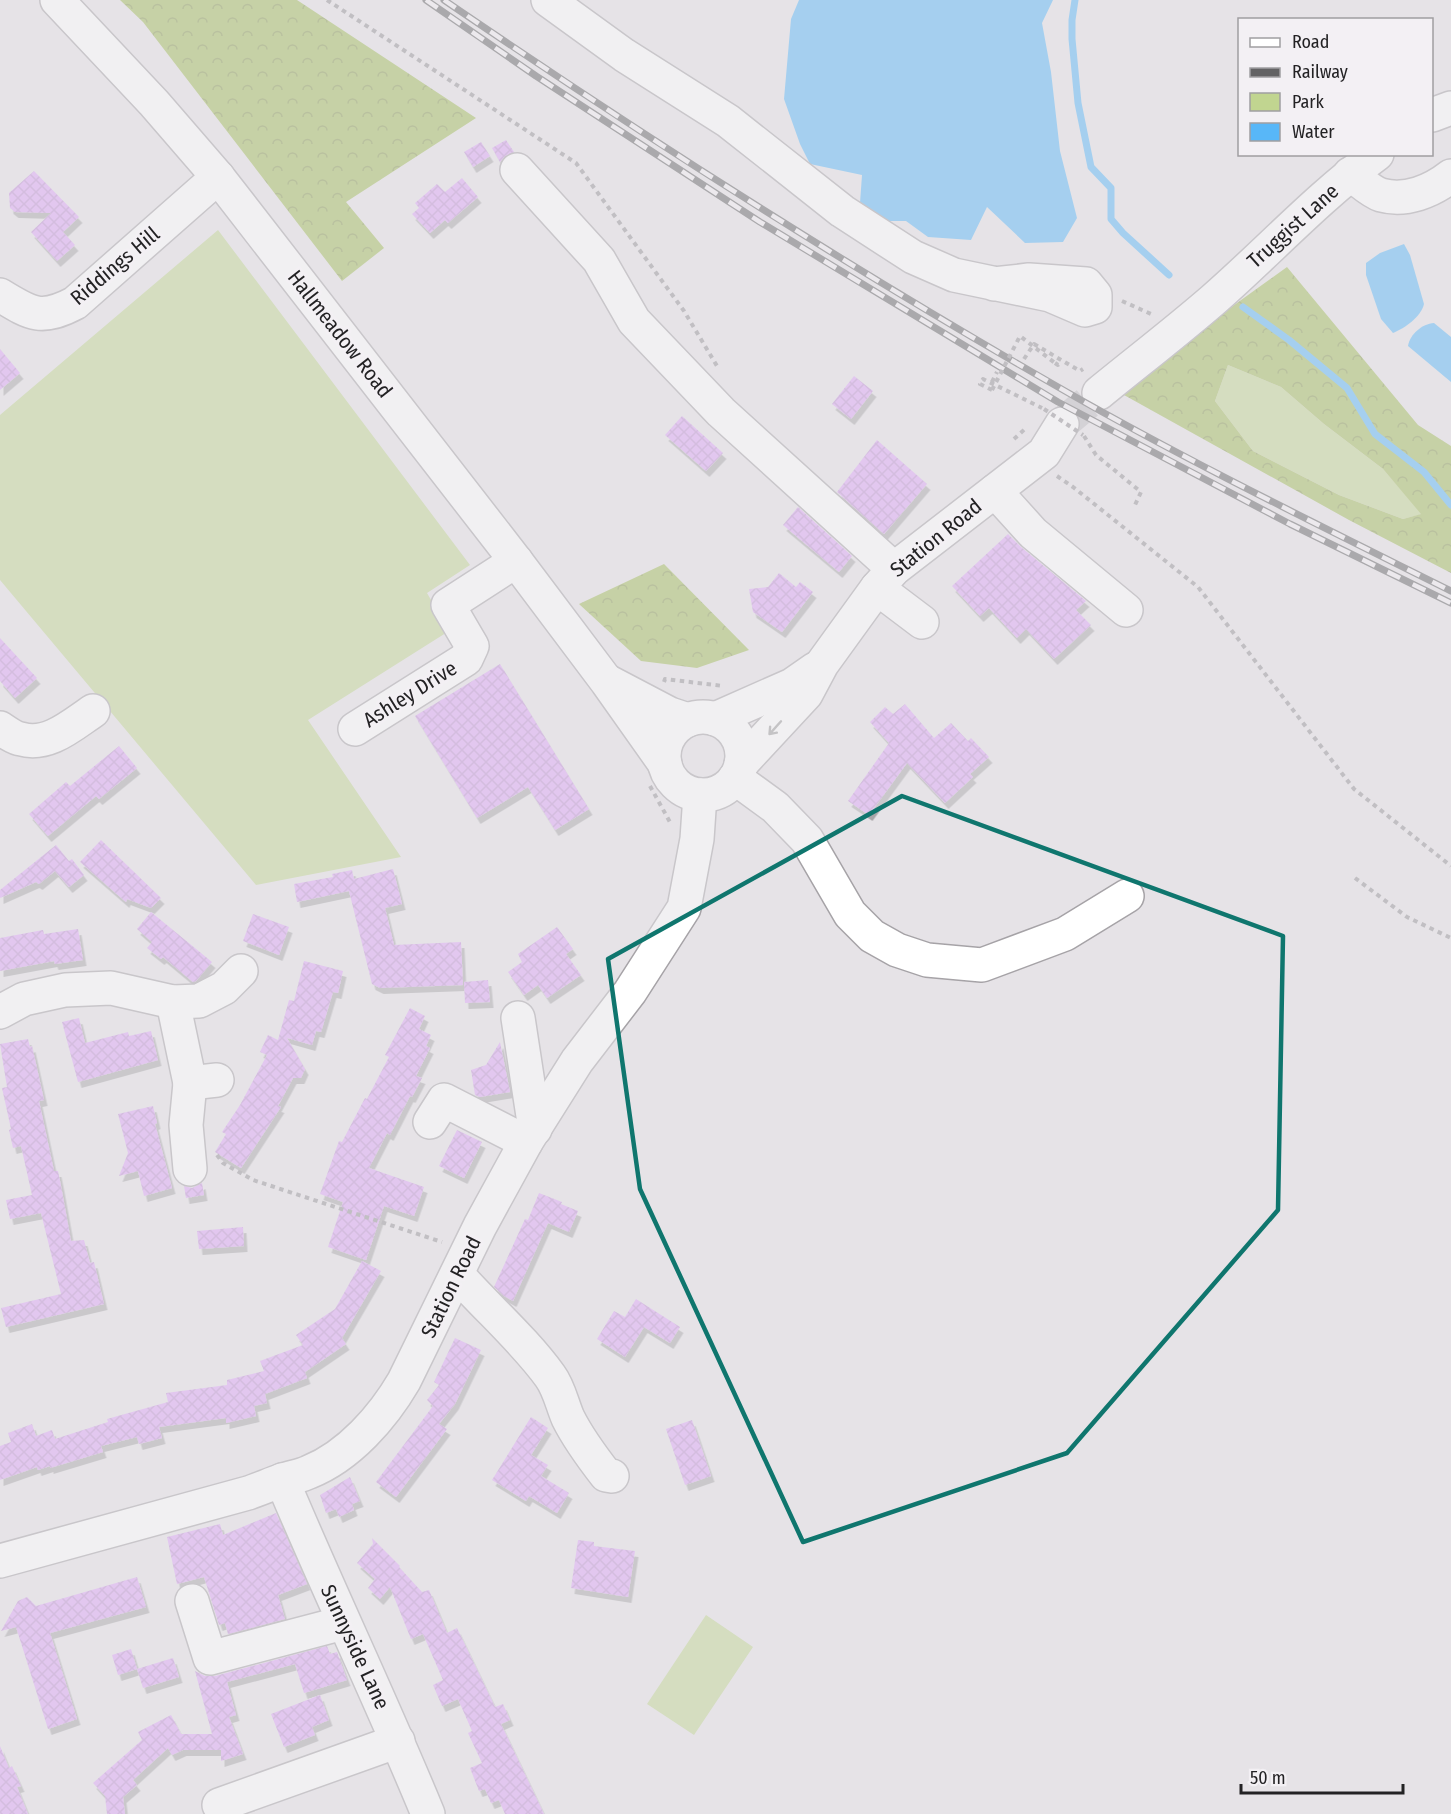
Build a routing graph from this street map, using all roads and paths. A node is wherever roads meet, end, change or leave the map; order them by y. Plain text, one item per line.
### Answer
1 (57, 0) edge
2 (548, 0) edge
3 (1451, 108) edge
4 (1433, 114) edge
5 (1374, 156) edge
6 (517, 171) dead end
7 (1350, 174) junction
8 (1451, 176) edge
9 (218, 177) junction
10 (994, 284) dead end
11 (0, 295) edge
12 (1151, 314) dead end
13 (1142, 321) dead end
14 (1024, 359) dead end
15 (1062, 362) junction
16 (997, 372) dead end
17 (1094, 379) joint
18 (992, 382) junction
19 (1053, 417) junction
20 (1049, 471) dead end
21 (994, 491) junction
22 (1134, 505) dead end
23 (516, 561) junction
24 (886, 579) junction
25 (1126, 610) dead end
26 (922, 622) dead end
27 (822, 664) junction
28 (607, 682) junction
29 (93, 711) dead end
30 (701, 720) junction
31 (0, 728) edge
32 (355, 729) dead end
33 (665, 764) junction
34 (738, 771) junction
35 (700, 795) junction
36 (1451, 866) edge
37 (1356, 878) dead end
38 (1127, 896) dead end
39 (1451, 938) edge
40 (241, 971) dead end
41 (173, 1002) junction
42 (0, 1012) edge
43 (518, 1018) dead end
44 (442, 1103) dead end
45 (531, 1135) junction
46 (201, 1159) joint
47 (463, 1263) junction
48 (612, 1476) dead end
49 (282, 1480) junction
50 (0, 1561) edge
51 (192, 1601) dead end
52 (343, 1623) junction
53 (398, 1741) junction
54 (219, 1805) dead end
55 (428, 1814) edge

1 - 9 street, Hallmeadow Road
2 - 10 street
3 - 4 street
5 - 7 street, Truggist Lane
6 - 24 street
7 - 8 street
7 - 17 street, Truggist Lane
9 - 11 street, Riddings Hill
9 - 23 street, Hallmeadow Road
12 - 13 path
14 - 15 path
15 - 17 path
15 - 18 path, bridge
16 - 18 path
18 - 19 path
19 - 21 street, Station Road
19 - 22 path, bridge
20 - 36 path
21 - 24 street, Station Road
21 - 25 street
23 - 28 street, Hallmeadow Road
23 - 32 street, Ashley Drive
24 - 26 street
24 - 27 street, Station Road
27 - 30 street, Station Road
27 -> 34 street, Station Road
28 - 30 street, Hallmeadow Road
28 - 33 street, Hallmeadow Road
29 - 31 street
30 - 33 street, Station Road
30 - 34 street
33 - 35 street
34 - 35 street, Station Road
34 - 38 street
35 - 45 street, Station Road
37 - 39 path
40 - 41 street
41 - 42 street
41 - 46 street
43 - 45 street
44 - 45 street
45 - 47 street, Station Road
46 - 47 path
47 - 48 street
47 - 49 street, Station Road
49 - 50 street, Station Road
49 - 52 street, Sunnyside Lane
51 - 52 street
52 - 53 street, Sunnyside Lane
53 - 54 street
53 - 55 street, Sunnyside Lane

